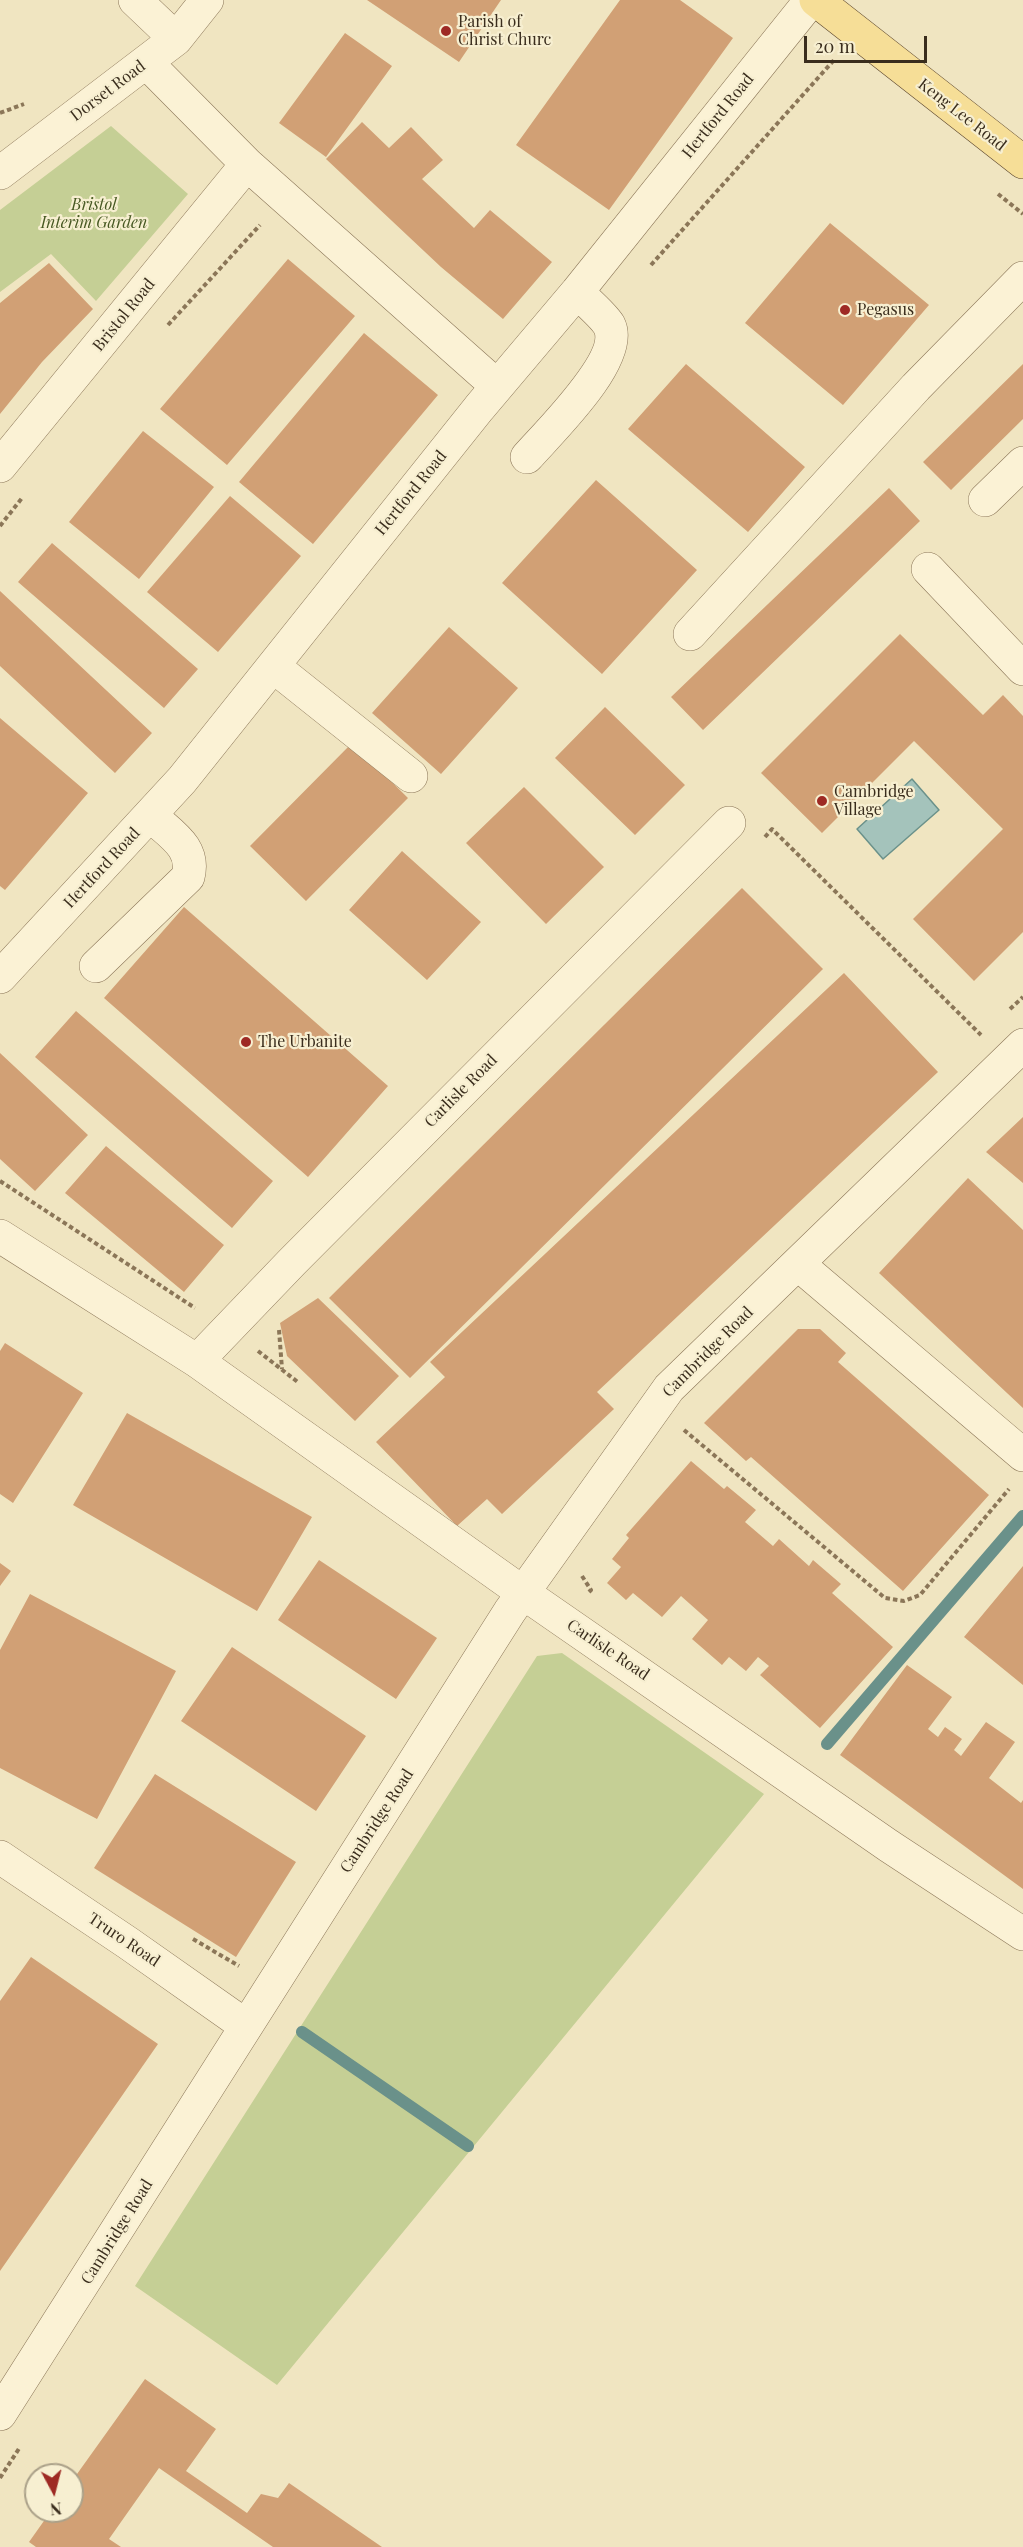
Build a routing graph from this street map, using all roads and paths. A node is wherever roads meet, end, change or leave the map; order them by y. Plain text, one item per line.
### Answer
1 (135, 0) edge
2 (207, 0) edge
3 (811, 0) edge
4 (816, 0) edge
5 (176, 39) junction
6 (147, 62) junction
7 (1023, 162) edge
8 (248, 164) junction
9 (0, 173) edge
10 (266, 219) dead end
11 (1023, 278) edge
12 (577, 292) junction
13 (164, 330) dead end
14 (497, 386) junction
15 (527, 457) dead end
16 (1023, 463) edge
17 (0, 466) edge
18 (29, 489) dead end
19 (985, 500) dead end
20 (0, 526) edge
21 (928, 569) dead end
22 (690, 634) dead end
23 (273, 666) junction
24 (1023, 669) edge
25 (411, 776) dead end
26 (150, 815) junction
27 (729, 823) dead end
28 (758, 844) dead end
29 (96, 966) dead end
30 (0, 977) edge
31 (1015, 1053) edge
32 (0, 1236) edge
33 (798, 1264) junction
34 (197, 1361) junction
35 (677, 1424) dead end
36 (1019, 1468) edge
37 (580, 1572) dead end
38 (522, 1592) junction
39 (563, 1620) junction
40 (0, 1857) edge
41 (1023, 1934) edge
42 (246, 2026) junction
43 (0, 2414) edge
44 (26, 2438) dead end
45 (0, 2478) edge

1 - 5 street
2 - 5 street, Dorset Road
3 - 12 street, Hertford Road
4 - 7 main road, Keng Lee Road
5 - 6 street, Dorset Road
6 - 8 street
6 - 9 street, Dorset Road
8 - 14 street
8 - 17 street, Bristol Road
10 - 13 path
11 - 22 street
12 - 14 street, Hertford Road
12 - 15 street
14 - 23 street, Hertford Road
16 - 19 street
18 - 20 path
21 - 24 street
23 - 25 street
23 - 26 street, Hertford Road
26 - 29 street
26 - 30 street, Hertford Road
27 - 34 street, Carlisle Road
28 - 31 path
31 - 33 street, Cambridge Road
32 - 34 street, Carlisle Road
33 - 36 street
33 - 38 street, Cambridge Road
34 - 38 street, Carlisle Road
35 - 36 path
37 - 39 path
38 - 39 street, Carlisle Road
38 - 42 street, Cambridge Road
39 - 41 street, Carlisle Road
40 - 42 street, Truro Road
42 - 43 street, Cambridge Road
44 - 45 path

